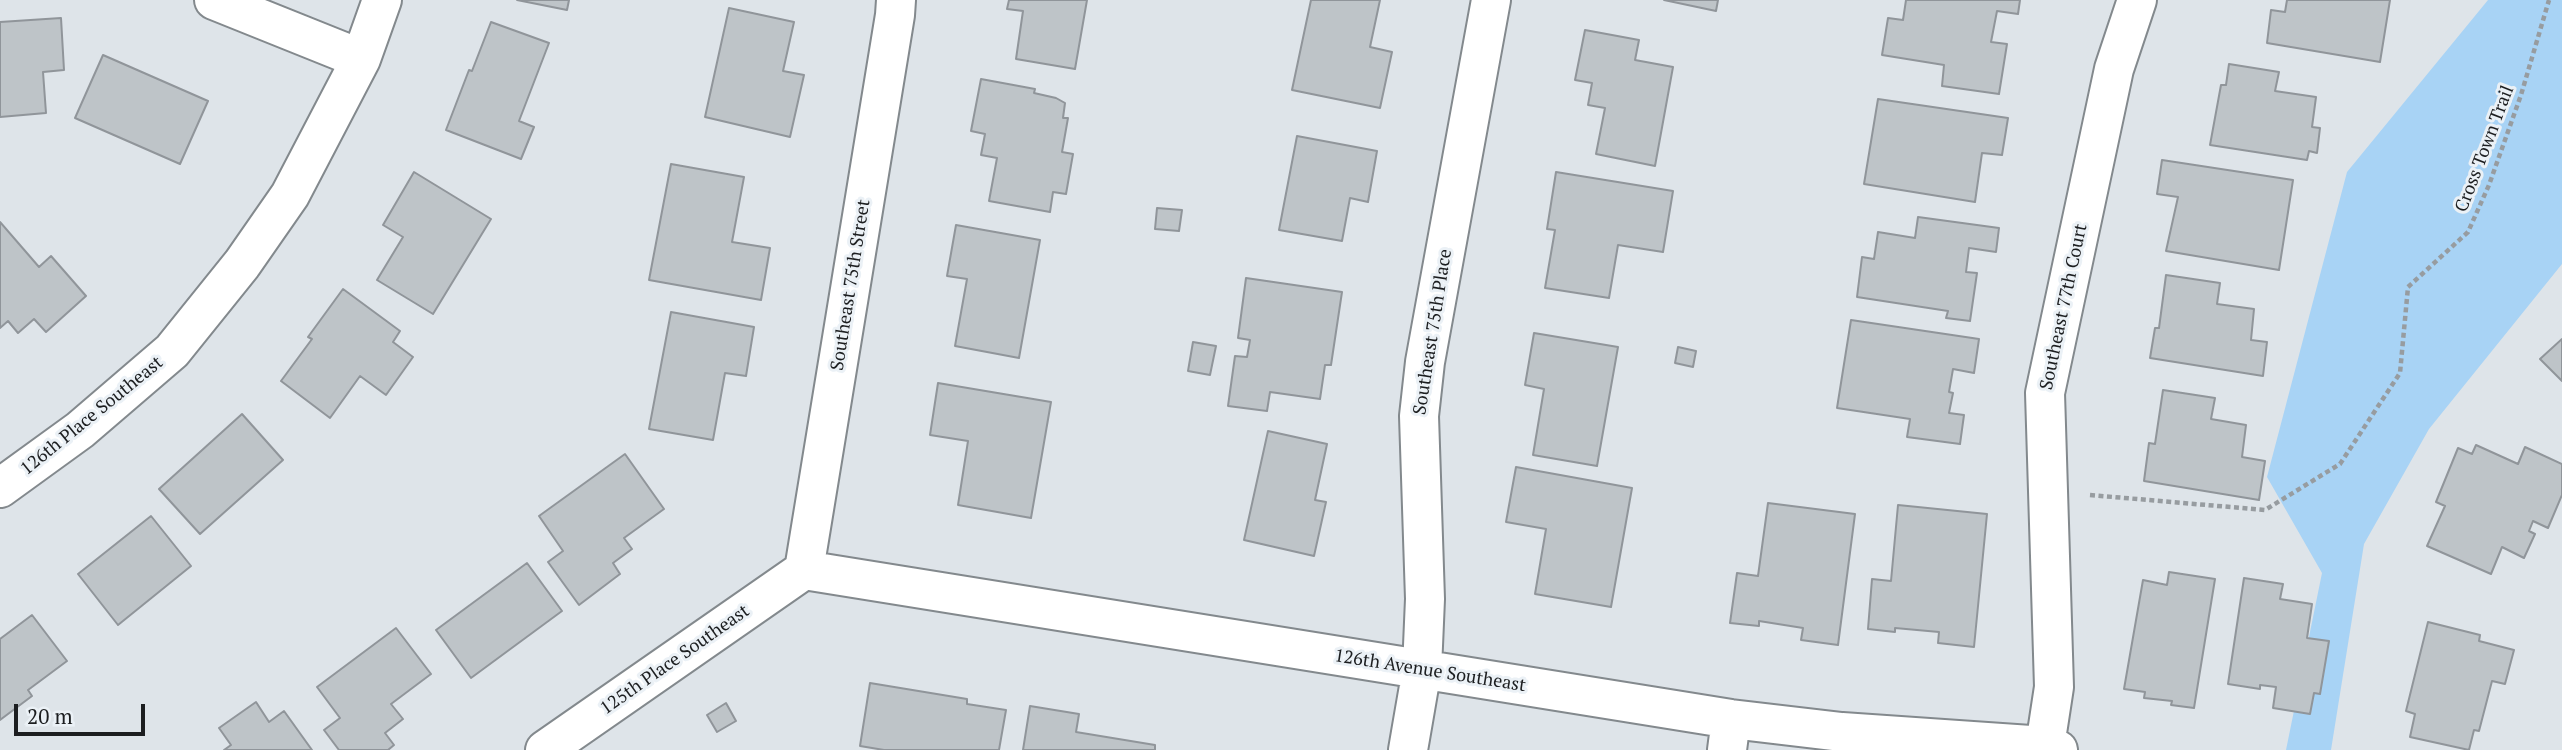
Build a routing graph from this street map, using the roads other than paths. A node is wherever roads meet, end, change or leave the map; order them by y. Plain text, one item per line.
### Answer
1 (214, 0) edge
2 (382, 0) edge
3 (896, 0) edge
4 (1491, 0) edge
5 (2137, 0) edge
6 (361, 59) junction
7 (0, 488) edge
8 (804, 570) junction
9 (1422, 669) junction
10 (1729, 734) edge
11 (2052, 748) edge
12 (546, 750) edge
13 (1408, 750) edge

1 - 6 street
2 - 6 street, 126th Place Southeast
3 - 8 street, Southeast 75th Street
4 - 9 street, Southeast 75th Place
5 - 11 street, Southeast 77th Court
6 - 7 street, 126th Place Southeast
8 - 9 street, 126th Avenue Southeast
8 - 12 street, 125th Place Southeast
9 - 10 street, 126th Avenue Southeast
9 - 13 street, Southeast 75th Place
10 - 11 street, 126th Avenue Southeast

